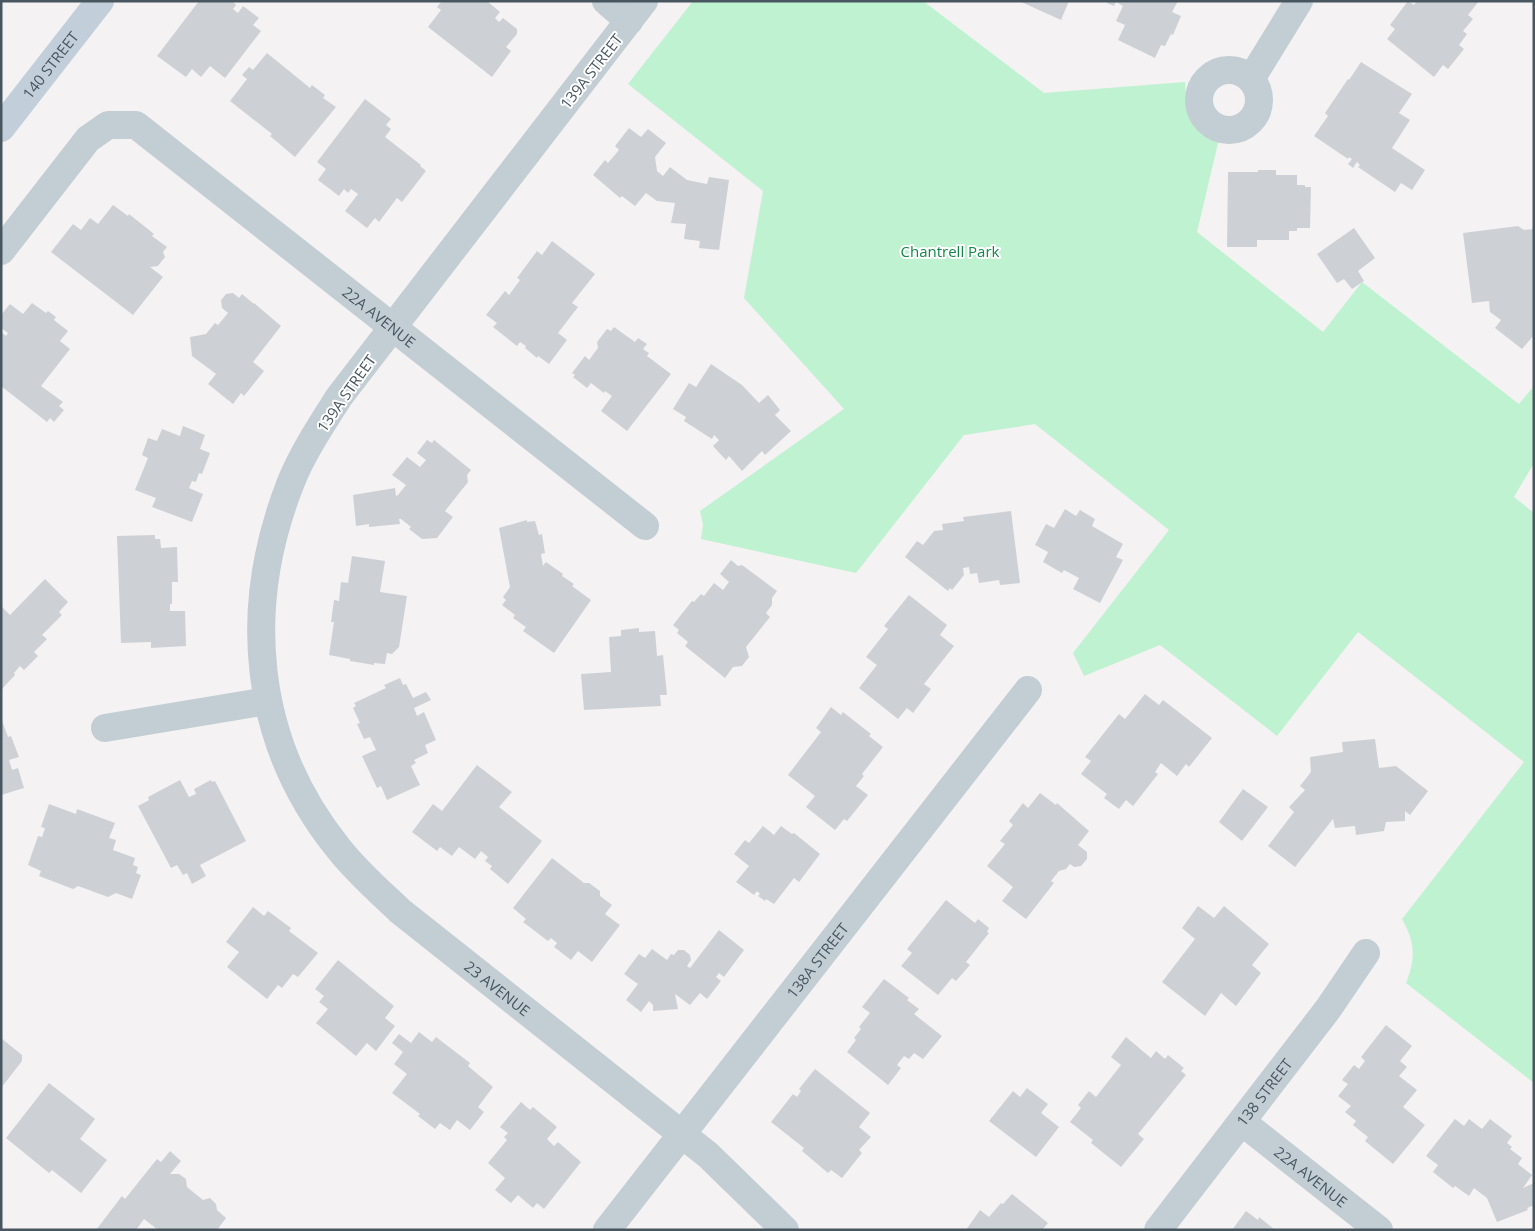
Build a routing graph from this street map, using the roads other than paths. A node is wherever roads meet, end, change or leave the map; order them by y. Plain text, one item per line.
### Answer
1 (100, 1) edge
2 (606, 1) edge
3 (1299, 1) edge
4 (637, 11) edge
5 (1251, 79) dead end
6 (1, 128) edge
7 (1, 251) edge
8 (392, 328) junction
9 (645, 526) dead end
10 (1028, 690) dead end
11 (268, 701) junction
12 (105, 728) dead end
13 (1366, 953) dead end
14 (1242, 1122) junction
15 (681, 1135) junction
16 (607, 1230) edge
17 (785, 1230) edge
18 (1158, 1230) edge
19 (1379, 1230) edge

1 - 6 main road, 140 STREET
2 - 4 street
3 - 5 street
4 - 8 street, 139A STREET
7 - 8 street, 22A AVENUE
8 - 9 street, 22A AVENUE
8 - 11 street, 139A STREET
10 - 15 street, 138A STREET
11 - 12 street
11 - 15 street, 23 AVENUE
13 - 14 street, 138 STREET
14 - 18 street, 138 STREET
14 - 19 street, 22A AVENUE
15 - 16 street, 138A STREET
15 - 17 street, 23 AVENUE

